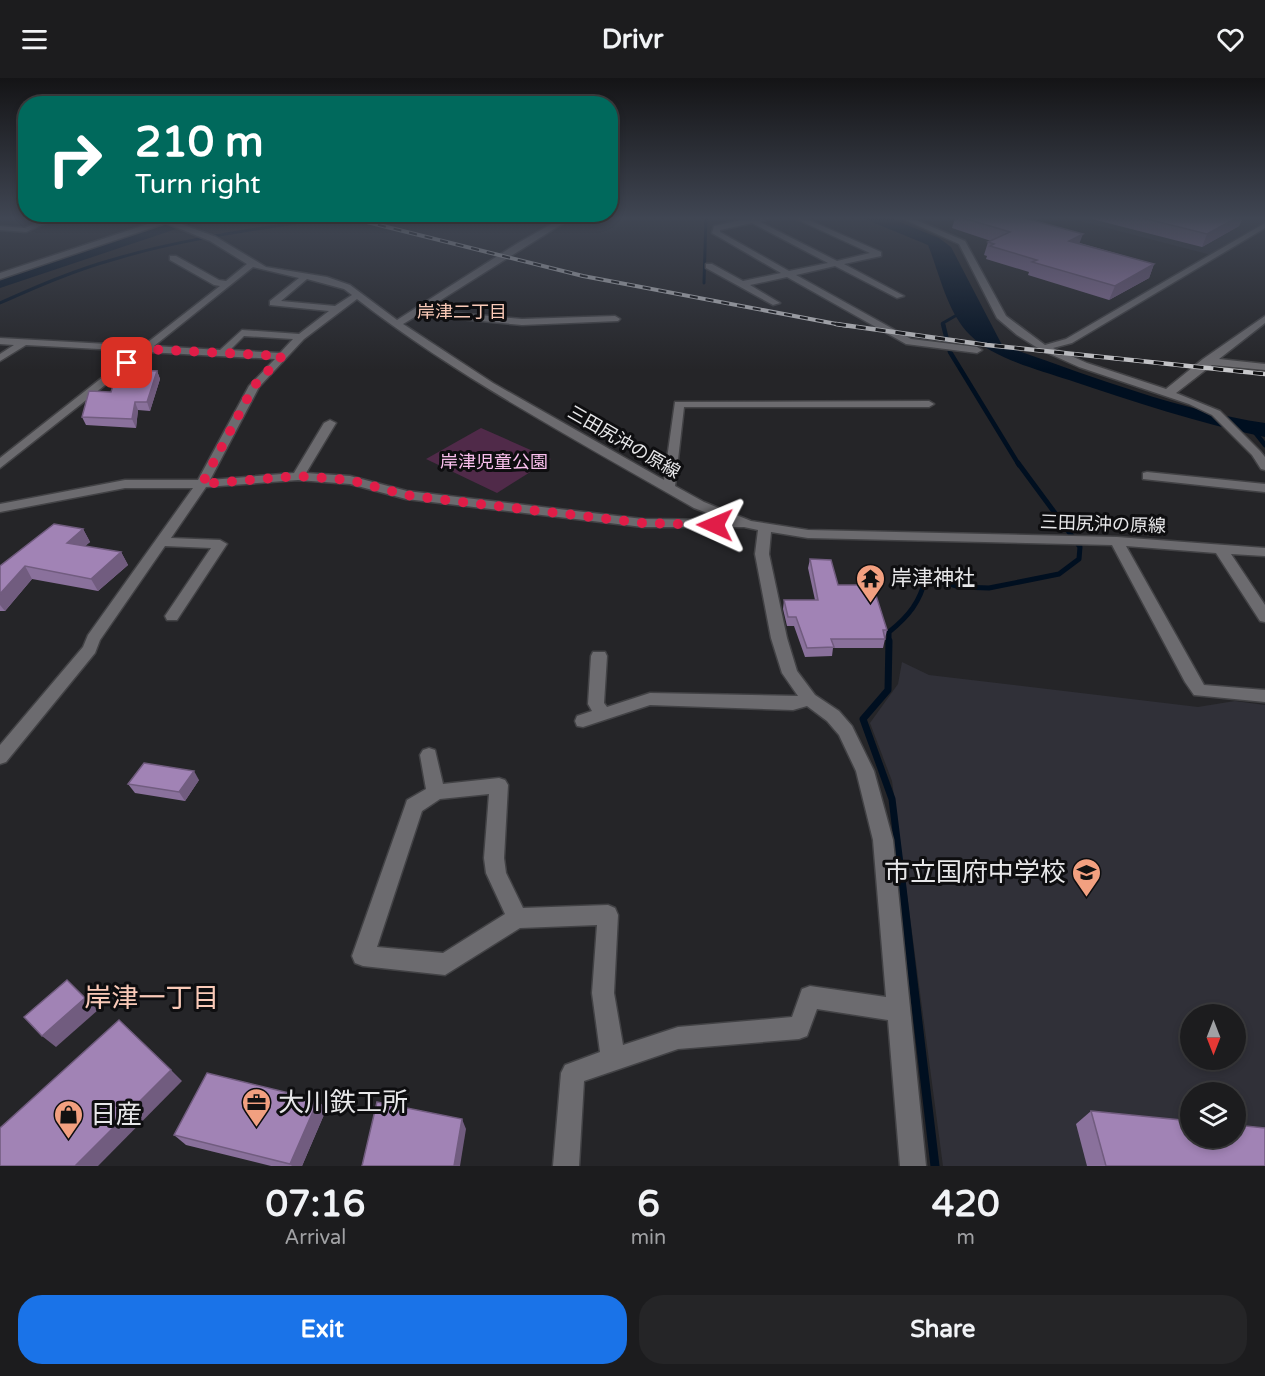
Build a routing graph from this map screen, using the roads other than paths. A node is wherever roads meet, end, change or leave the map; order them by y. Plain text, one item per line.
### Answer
1 (24, 268) edge
2 (190, 268) edge
3 (247, 268) edge
4 (261, 268) edge
5 (486, 268) edge
6 (712, 268) edge
7 (780, 268) edge
8 (812, 268) edge
9 (848, 268) edge
10 (975, 268) edge
11 (1193, 268) edge
12 (790, 273) junction
13 (0, 276) edge
14 (306, 276) junction
15 (225, 284) junction
16 (742, 284) junction
17 (357, 296) junction
18 (900, 296) dead end
19 (776, 303) dead end
20 (337, 309) junction
21 (419, 312) junction
22 (615, 319) dead end
23 (1265, 319) edge
24 (397, 324) junction
25 (301, 337) junction
26 (0, 341) edge
27 (25, 342) junction
28 (1044, 348) junction
29 (145, 349) junction
30 (977, 350) dead end
31 (222, 353) junction
32 (282, 356) junction
33 (0, 357) edge
34 (1207, 361) junction
35 (1265, 367) edge
36 (1167, 394) junction
37 (929, 404) dead end
38 (330, 423) dead end
39 (1243, 439) junction
40 (1265, 445) edge
41 (0, 464) edge
42 (1265, 466) edge
43 (298, 476) junction
44 (1147, 476) dead end
45 (202, 484) junction
46 (669, 488) junction
47 (1265, 488) edge
48 (0, 508) edge
49 (757, 527) junction
50 (1117, 540) junction
51 (162, 542) junction
52 (1221, 548) junction
53 (1265, 552) edge
54 (172, 616) dead end
55 (1265, 617) edge
56 (599, 656) dead end
57 (1265, 696) edge
58 (809, 699) junction
59 (603, 714) junction
60 (583, 721) dead end
61 (429, 755) dead end
62 (0, 758) edge
63 (436, 792) junction
64 (516, 918) junction
65 (897, 1011) junction
66 (613, 1059) junction
67 (566, 1166) edge
68 (913, 1166) edge

1 - 13 street
2 - 15 street
3 - 15 street
4 - 14 street, 三田尻沖の原線
5 - 21 street
6 - 16 street
7 - 12 street
8 - 12 street
9 - 18 street
10 - 28 street
11 - 28 street
12 - 16 street
12 - 30 street
14 - 17 street, 三田尻沖の原線
14 - 20 street
15 - 29 street
16 - 19 street
17 - 20 street
17 - 24 street, 三田尻沖の原線
20 - 25 street
21 - 22 street
21 - 24 street
23 - 34 street
24 - 46 street, 三田尻沖の原線
25 - 31 street
25 - 32 street
26 - 27 street
27 - 29 street
27 - 33 street
28 - 36 street
29 - 31 street
29 - 41 street
31 - 32 street
32 - 45 street
34 - 35 street
34 - 36 street
36 - 39 street
37 - 46 street
38 - 43 street
39 - 40 street
39 - 42 street
43 - 45 street
43 - 49 street
44 - 47 street
45 - 48 street
45 - 51 street
46 - 49 street, 三田尻沖の原線
49 - 50 street, 三田尻沖の原線
49 - 58 street
50 - 52 street, 三田尻沖の原線
50 - 57 street
51 - 54 street
51 - 62 street
52 - 53 street, 三田尻沖の原線
52 - 55 street
56 - 59 street
58 - 59 street
58 - 65 street
59 - 60 street
61 - 63 street
63 - 64 street
63 - 64 street
64 - 66 street
65 - 66 street
65 - 68 street
66 - 67 street

